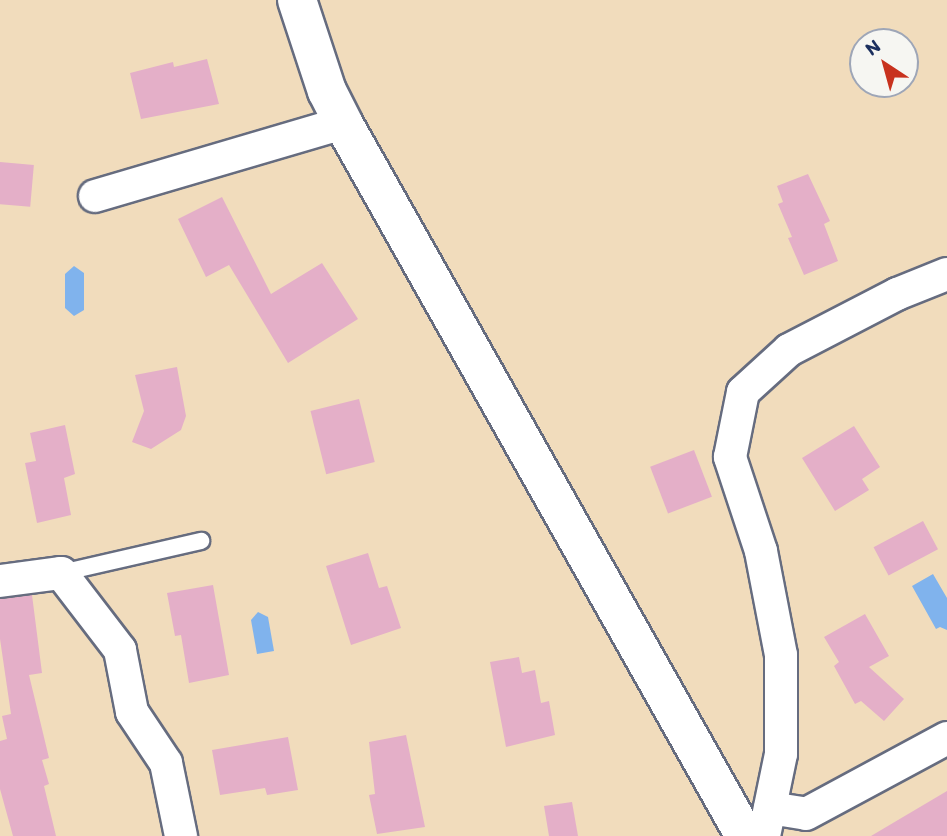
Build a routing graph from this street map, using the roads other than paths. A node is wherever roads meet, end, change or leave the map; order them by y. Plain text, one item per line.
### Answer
1 (298, 0) edge
2 (343, 123) junction
3 (94, 196) dead end
4 (947, 274) edge
5 (201, 541) dead end
6 (61, 573) junction
7 (0, 581) edge
8 (947, 738) edge
9 (767, 822) edge
10 (181, 836) edge
11 (745, 836) edge

1 - 2 main road
2 - 3 street
2 - 11 main road
4 - 9 street
5 - 6 lane
6 - 7 street
6 - 10 street
8 - 9 street

